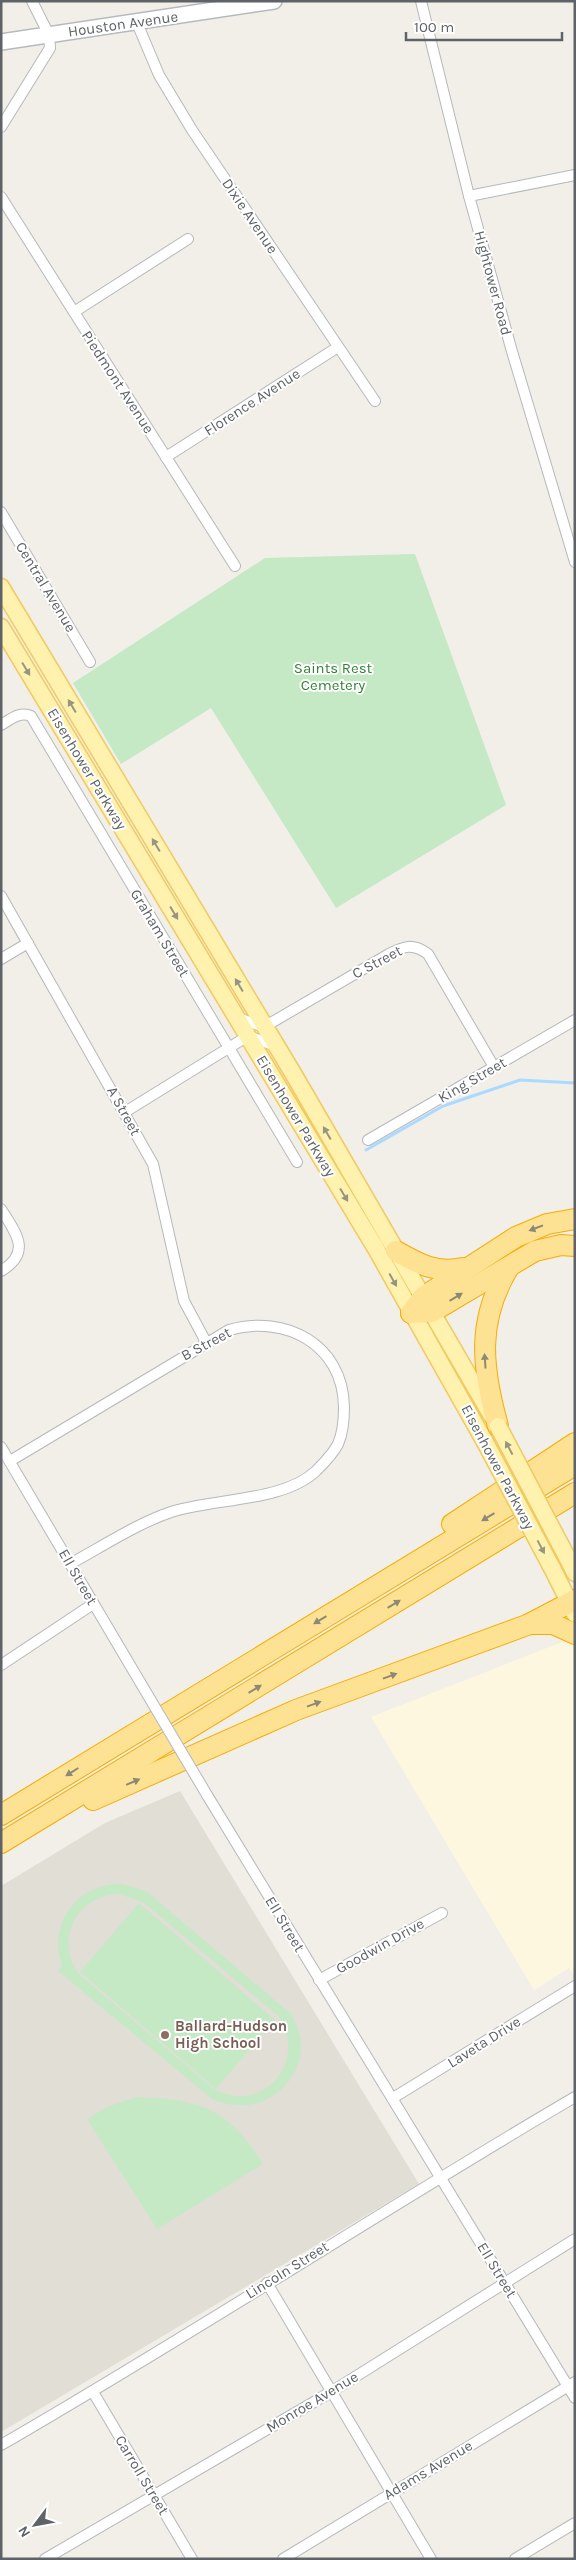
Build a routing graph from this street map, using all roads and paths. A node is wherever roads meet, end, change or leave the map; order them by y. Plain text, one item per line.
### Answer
1 (32, 1) edge
2 (274, 1) edge
3 (421, 1) edge
4 (200, 7) edge
5 (137, 23) junction
6 (49, 35) junction
7 (1, 42) edge
8 (1, 127) edge
9 (575, 175) edge
10 (469, 196) junction
11 (1, 197) edge
12 (188, 239) dead end
13 (74, 312) junction
14 (338, 347) junction
15 (375, 401) dead end
16 (166, 457) junction
17 (1, 512) edge
18 (575, 562) edge
19 (234, 566) dead end
20 (1, 587) edge
21 (1, 627) edge
22 (90, 662) dead end
23 (1, 725) edge
24 (1, 896) edge
25 (28, 943) junction
26 (1, 959) edge
27 (238, 1018) junction
28 (575, 1020) edge
29 (264, 1027) junction
30 (248, 1036) junction
31 (276, 1046) junction
32 (229, 1048) junction
33 (494, 1067) junction
34 (125, 1112) junction
35 (368, 1140) dead end
36 (296, 1162) dead end
37 (1, 1209) edge
38 (575, 1219) edge
39 (575, 1246) edge
40 (396, 1250) junction
41 (510, 1265) junction
42 (467, 1267) junction
43 (1, 1271) edge
44 (422, 1307) junction
45 (206, 1342) junction
46 (498, 1426) junction
47 (575, 1443) edge
48 (1, 1447) edge
49 (10, 1461) junction
50 (575, 1465) edge
51 (575, 1492) edge
52 (70, 1564) junction
53 (571, 1566) edge
54 (362, 1594) junction
55 (93, 1604) junction
56 (573, 1606) edge
57 (527, 1624) junction
58 (575, 1634) edge
59 (1, 1665) edge
60 (1, 1815) edge
61 (24, 1830) junction
62 (1, 1843) edge
63 (442, 1913) dead end
64 (319, 1980) junction
65 (575, 1986) edge
66 (575, 2097) edge
67 (393, 2098) junction
68 (440, 2176) junction
69 (575, 2239) edge
70 (504, 2282) junction
71 (267, 2283) junction
72 (571, 2384) edge
73 (93, 2392) junction
74 (331, 2392) junction
75 (575, 2398) edge
76 (1, 2445) edge
77 (390, 2492) junction
78 (155, 2496) junction
79 (575, 2523) edge
80 (45, 2559) edge
81 (192, 2559) edge
82 (283, 2559) edge
83 (431, 2559) edge
84 (515, 2559) edge

1 - 6 street
2 - 4 street, Houston Avenue
3 - 10 street, Hightower Road
4 - 5 street, Houston Avenue
5 - 6 street, Houston Avenue
5 - 14 street, Dixie Avenue
6 - 7 street, Houston Avenue
6 - 8 street
9 - 10 street
10 - 18 street, Hightower Road
11 - 13 street, Piedmont Avenue
12 - 13 street
13 - 16 street, Piedmont Avenue
14 - 15 street, Dixie Avenue
14 - 16 street, Florence Avenue
16 - 19 street, Piedmont Avenue
17 - 22 street, Central Avenue
29 -> 20 main road, Eisenhower Parkway
21 -> 27 main road, Eisenhower Parkway
23 - 32 street, Graham Street
24 - 25 street, A Street
25 - 26 street
25 - 34 street, A Street
27 - 29 street
27 - 30 main road, Eisenhower Parkway
28 - 33 street, King Street
29 - 31 main road, Eisenhower Parkway
29 - 33 street, C Street
30 - 31 street
30 - 32 street
30 -> 44 main road, Eisenhower Parkway
40 -> 31 main road, Eisenhower Parkway
32 - 34 street
32 - 36 street, Graham Street
33 - 35 street, King Street
34 - 45 street, A Street
37 - 43 street
38 -> 42 highway
39 - 41 highway
40 - 42 highway
40 - 44 main road, Eisenhower Parkway
44 -> 41 highway
46 -> 41 highway
42 - 44 highway
44 - 46 main road, Eisenhower Parkway
44 -> 56 main road, Eisenhower Parkway, bridge
45 - 49 street, B Street
45 - 52 street, B Street
53 -> 46 main road, Eisenhower Parkway, bridge
47 - 54 highway
48 - 49 street, Ell Street
49 - 52 street, Ell Street
50 -> 54 highway
61 -> 51 highway
52 - 55 street, Ell Street
54 -> 60 highway
55 - 59 street
55 - 64 street, Ell Street, bridge
56 - 57 highway
57 - 58 highway
61 -> 57 highway
61 - 62 highway
63 - 64 street, Goodwin Drive
64 - 67 street, Ell Street
65 - 67 street, Laveta Drive
66 - 68 street, Lincoln Street
67 - 68 street, Ell Street
68 - 70 street, Ell Street
68 - 71 street, Lincoln Street
69 - 70 street, Monroe Avenue
70 - 72 street, Ell Street
70 - 74 street, Monroe Avenue
71 - 73 street, Lincoln Street
71 - 74 street
72 - 75 street, Ell Street
72 - 77 street, Adams Avenue
73 - 76 street, Lincoln Street
73 - 78 street, Carroll Street
74 - 77 street
74 - 78 street, Monroe Avenue
77 - 82 street, Adams Avenue
77 - 83 street
78 - 80 street, Monroe Avenue
78 - 81 street, Carroll Street
79 - 84 street

